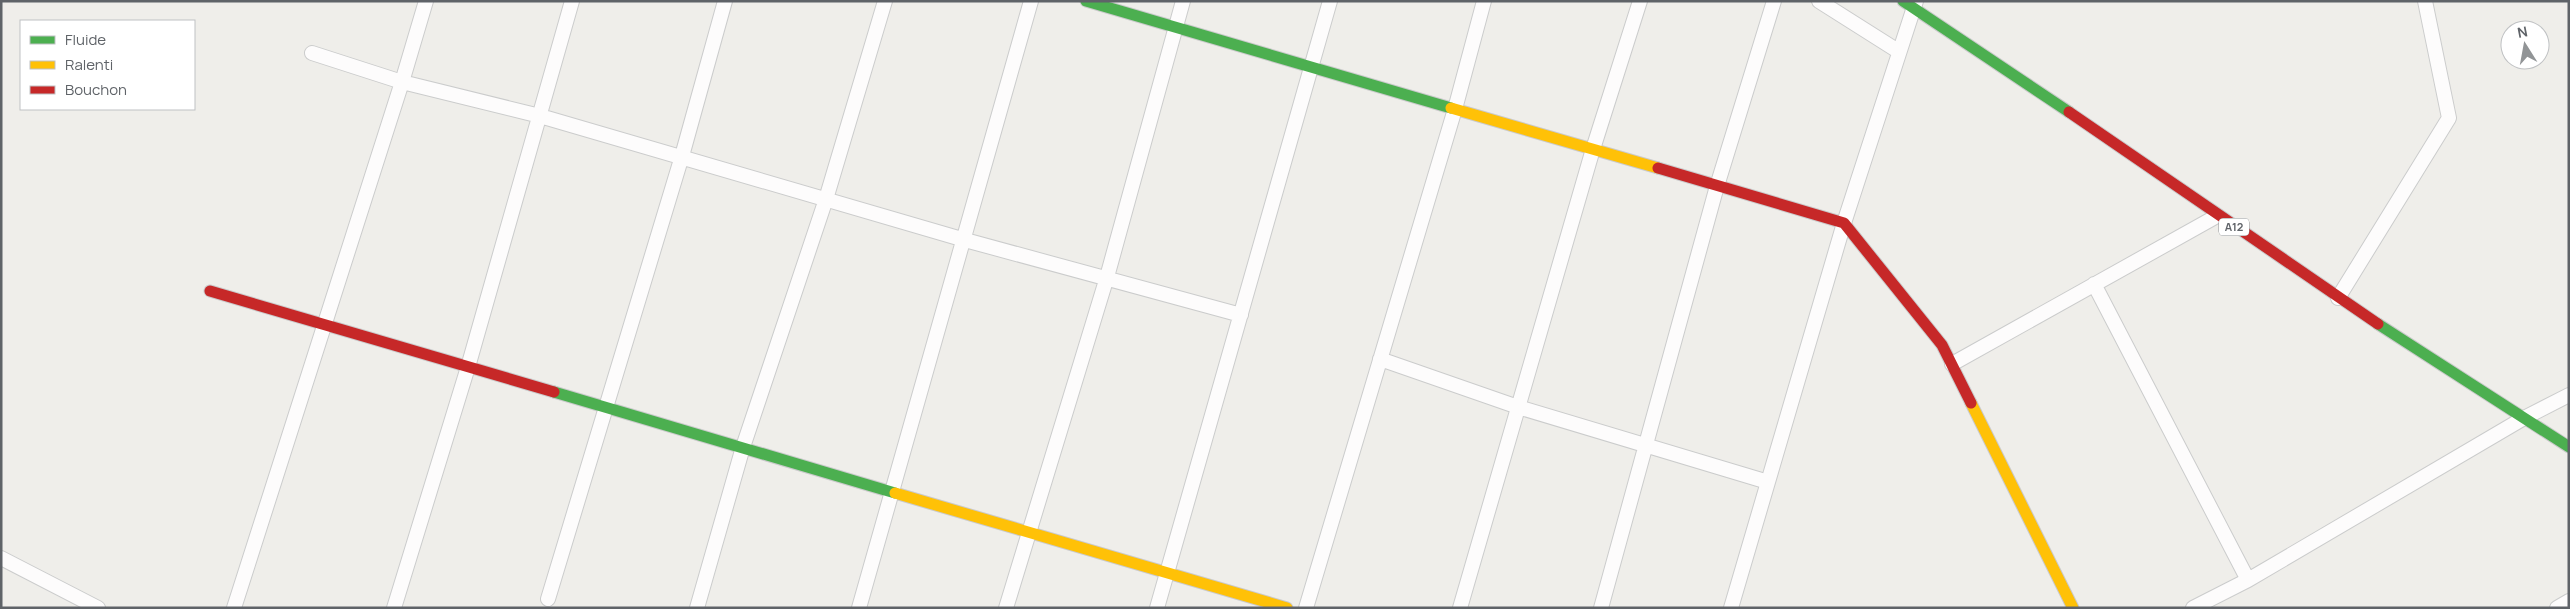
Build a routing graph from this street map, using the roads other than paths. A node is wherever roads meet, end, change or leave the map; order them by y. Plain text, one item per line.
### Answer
1 (426, 1) edge
2 (572, 1) edge
3 (725, 1) edge
4 (885, 1) edge
5 (1031, 1) edge
6 (1086, 1) edge
7 (1183, 1) edge
8 (1330, 1) edge
9 (1484, 1) edge
10 (1640, 1) edge
11 (1774, 1) edge
12 (1819, 1) edge
13 (2425, 1) edge
14 (1911, 4) edge
15 (1176, 28) junction
16 (1898, 51) junction
17 (312, 53) dead end
18 (1312, 67) junction
19 (402, 82) junction
20 (1455, 109) junction
21 (540, 116) junction
22 (1593, 149) junction
23 (682, 156) junction
24 (1717, 186) junction
25 (826, 199) junction
26 (2217, 216) junction
27 (1844, 223) junction
28 (965, 240) junction
29 (1107, 277) junction
30 (2094, 284) junction
31 (210, 291) dead end
32 (2338, 298) junction
33 (1241, 315) junction
34 (324, 326) junction
35 (1380, 359) junction
36 (1952, 364) junction
37 (468, 367) junction
38 (2569, 395) edge
39 (1518, 407) junction
40 (606, 408) junction
41 (2524, 418) junction
42 (1645, 446) junction
43 (743, 447) junction
44 (2569, 447) edge
45 (1768, 482) junction
46 (892, 491) junction
47 (1029, 531) junction
48 (1, 558) edge
49 (1166, 572) junction
50 (2248, 580) junction
51 (548, 599) dead end
52 (2569, 601) edge
53 (98, 608) edge
54 (234, 608) edge
55 (394, 608) edge
56 (697, 608) edge
57 (859, 608) edge
58 (1006, 608) edge
59 (1157, 608) edge
60 (1287, 608) edge
61 (1306, 608) edge
62 (1460, 608) edge
63 (1601, 608) edge
64 (1731, 608) edge
65 (2072, 608) edge
66 (2193, 608) edge
67 (2558, 608) edge

1 - 19 street
2 - 21 street
3 - 23 street
4 - 25 street
5 - 28 street
6 - 15 street
7 - 15 street
8 - 18 street
9 - 20 street
10 - 22 street
11 - 24 street
12 - 16 street
13 - 32 street
14 - 16 street
14 - 26 street, A12
15 - 18 street
15 - 29 street
16 - 27 street
17 - 19 street
18 - 20 street
18 - 33 street
19 - 21 street
19 - 34 street
20 - 22 street
20 - 35 street
21 - 23 street
21 - 37 street
22 - 24 street
22 - 39 street
23 - 25 street
23 - 40 street
24 - 27 street
24 - 42 street
25 - 28 street
25 - 43 street
26 - 30 street
26 - 32 street, A12
27 - 36 street
27 - 45 street
28 - 29 street
28 - 46 street
29 - 33 street
29 - 47 street
30 - 36 street
30 - 50 street
31 - 34 street
32 - 41 street, A12
33 - 49 street
34 - 37 street
34 - 54 street
35 - 39 street
35 - 61 street
36 - 65 street
37 - 40 street
37 - 55 street
38 - 41 street
39 - 42 street
39 - 62 street
40 - 43 street
40 - 51 street
41 - 44 street, A12
41 - 50 street
42 - 45 street
42 - 63 street
43 - 46 street
43 - 56 street
45 - 64 street
46 - 47 street
46 - 57 street
47 - 49 street
47 - 58 street
48 - 53 street
49 - 59 street
49 - 60 street
50 - 66 street
52 - 67 street

